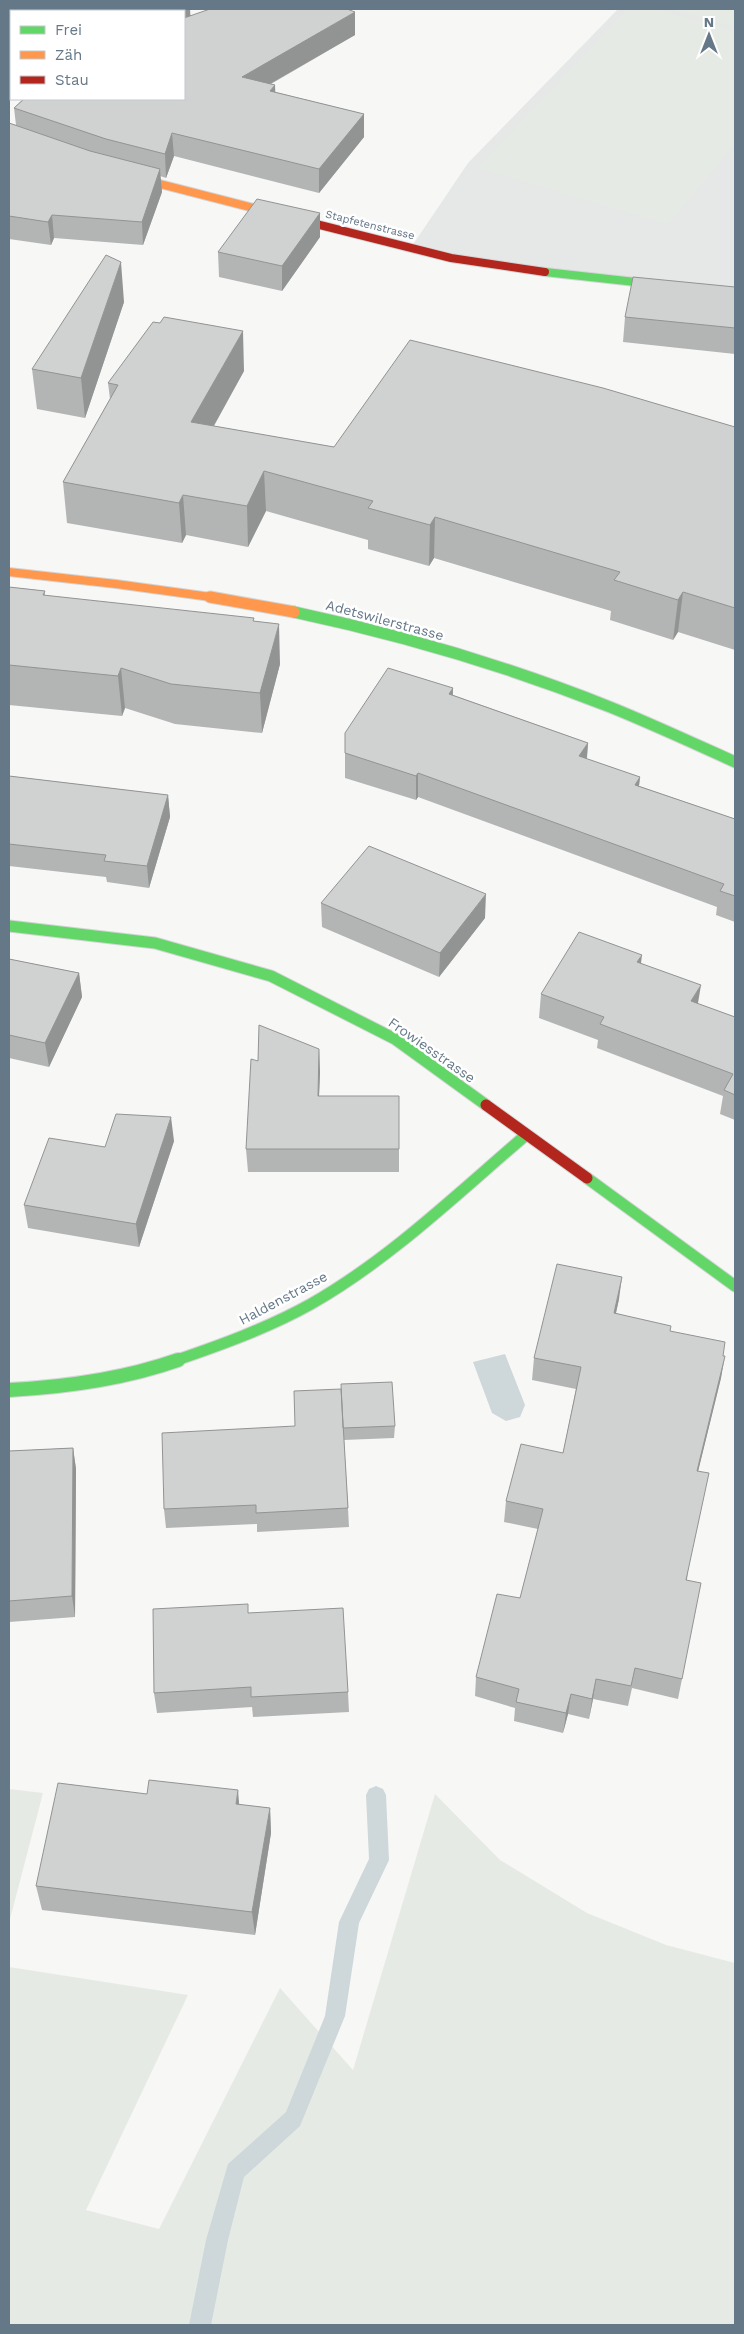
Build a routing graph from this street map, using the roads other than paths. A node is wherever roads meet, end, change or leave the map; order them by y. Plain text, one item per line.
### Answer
1 (109, 171) edge
2 (735, 293) edge
3 (9, 572) edge
4 (735, 762) edge
5 (9, 926) edge
6 (526, 1135) junction
7 (735, 1286) edge
8 (9, 1390) edge

1 - 2 street, Stapfetenstrasse
3 - 4 street, Adetswilerstrasse
5 - 6 street, Frowiesstrasse
6 - 7 street, Frowiesstrasse
6 - 8 street, Haldenstrasse

